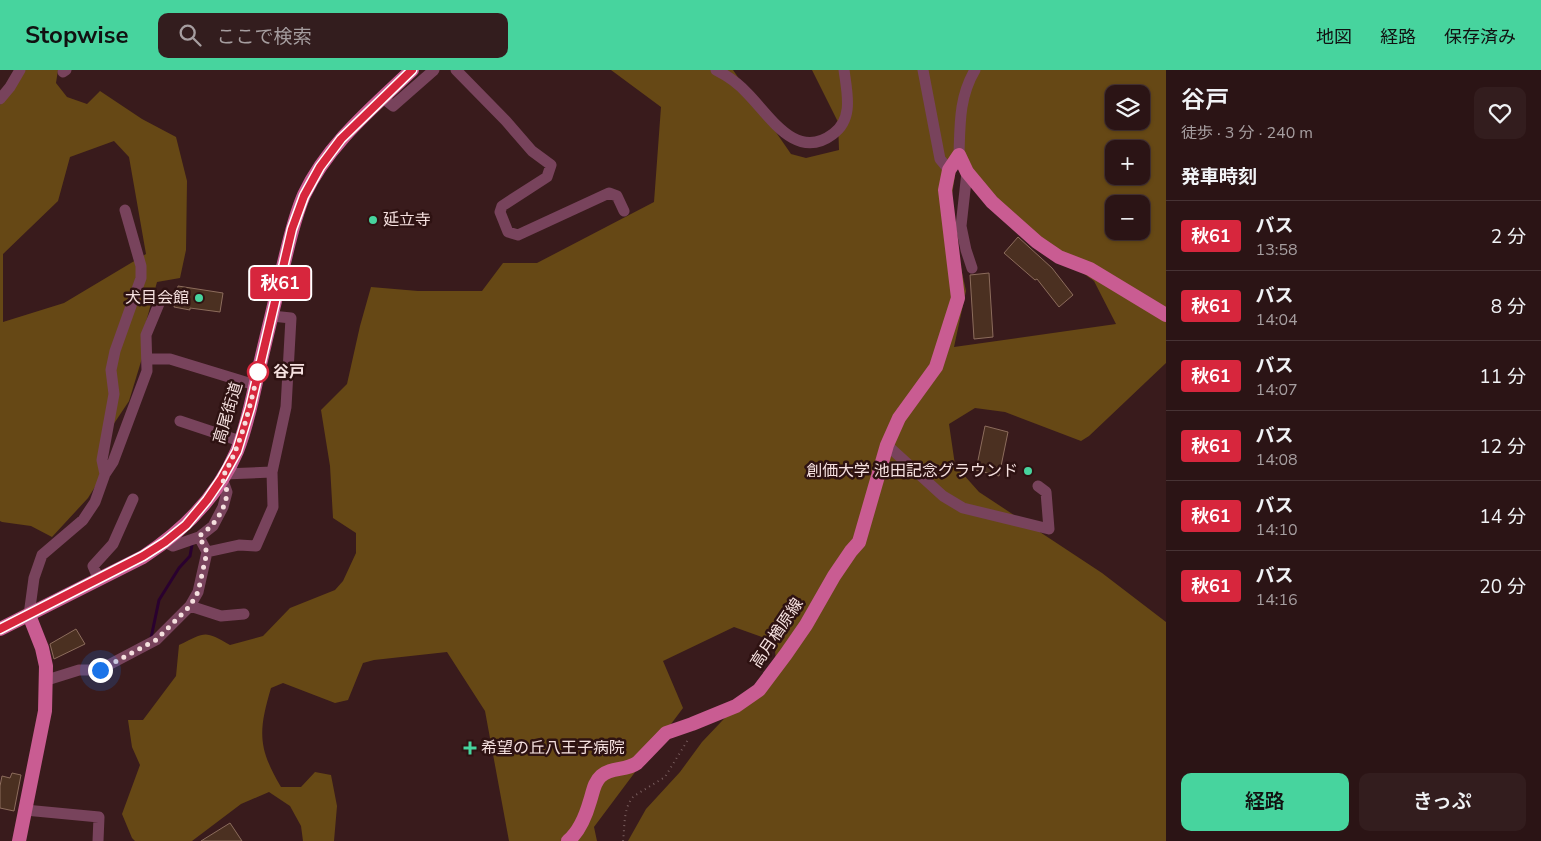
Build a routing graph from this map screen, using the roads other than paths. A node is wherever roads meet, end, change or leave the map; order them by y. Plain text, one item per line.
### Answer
1 (20, 70) edge
2 (412, 70) edge
3 (434, 70) edge
4 (456, 70) edge
5 (716, 70) edge
6 (844, 70) edge
7 (923, 70) edge
8 (975, 70) edge
9 (382, 98) junction
10 (0, 99) edge
11 (959, 155) junction
12 (948, 170) junction
13 (967, 172) junction
14 (125, 210) dead end
15 (624, 211) dead end
16 (972, 268) dead end
17 (161, 299) dead end
18 (1166, 315) edge
19 (272, 316) junction
20 (147, 359) junction
21 (255, 385) junction
22 (180, 422) dead end
23 (240, 441) junction
24 (887, 445) junction
25 (272, 472) junction
26 (105, 474) junction
27 (223, 476) junction
28 (1038, 486) dead end
29 (133, 499) dead end
30 (199, 536) junction
31 (165, 542) junction
32 (207, 552) junction
33 (99, 580) junction
34 (190, 606) junction
35 (244, 614) dead end
36 (30, 615) junction
37 (0, 629) edge
38 (47, 680) junction
39 (25, 810) junction
40 (19, 841) edge
41 (98, 841) edge
42 (568, 841) edge

1 - 10 street
2 - 9 main road, 高尾街道
3 - 9 street
4 - 15 street
5 - 6 street
7 - 12 street
8 - 11 street
9 - 19 main road, 高尾街道
11 - 12 main road
11 - 13 main road
12 - 24 main road, 高月楢原線
13 - 16 street
13 - 18 main road
14 - 26 street
17 - 20 street
19 - 21 main road, 高尾街道
19 - 25 street
20 - 21 street
20 - 26 street
21 - 23 main road, 高尾街道
22 - 23 street
23 - 27 main road, 高尾街道
24 - 28 street
24 - 42 main road, 高月楢原線
25 - 27 street
25 - 32 street
26 - 36 street
27 - 30 street
27 - 31 main road, 高尾街道
29 - 33 street
30 - 31 street
30 - 32 street
31 - 33 main road, 高尾街道
32 - 34 street
33 - 36 main road, 高尾街道
34 - 35 street
34 - 38 street
36 - 37 main road, 高尾街道
36 - 38 main road
38 - 39 main road
39 - 40 main road
39 - 41 street

